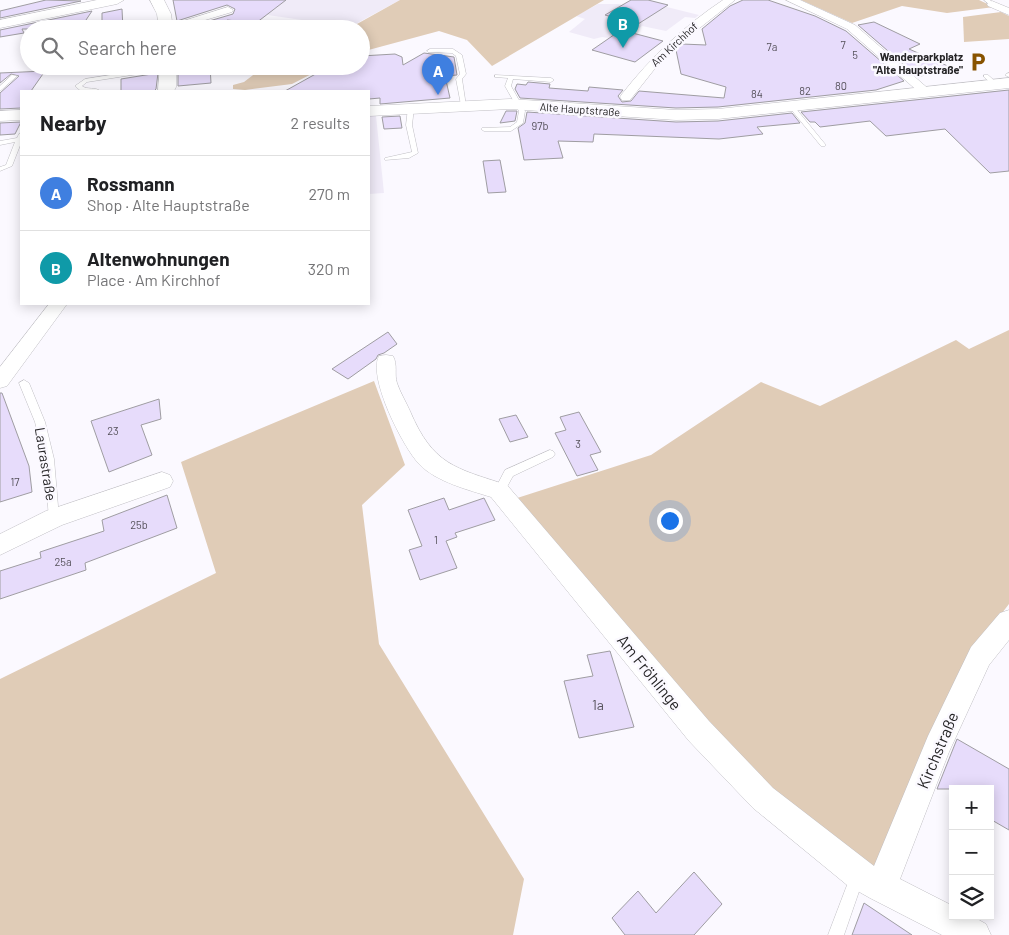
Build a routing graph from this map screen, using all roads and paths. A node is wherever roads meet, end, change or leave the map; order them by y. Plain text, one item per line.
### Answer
1 (117, 0) edge
2 (157, 0) edge
3 (730, 0) edge
4 (791, 0) edge
5 (990, 2) edge
6 (228, 10) dead end
7 (1009, 12) edge
8 (164, 20) edge
9 (194, 20) edge
10 (0, 24) edge
11 (430, 51) dead end
12 (121, 75) edge
13 (169, 75) edge
14 (14, 76) dead end
15 (497, 76) dead end
16 (511, 77) junction
17 (551, 80) dead end
18 (997, 81) edge
19 (0, 88) edge
20 (83, 90) edge
21 (170, 90) edge
22 (925, 91) junction
23 (626, 97) dead end
24 (519, 104) junction
25 (464, 105) junction
26 (791, 106) junction
27 (411, 108) junction
28 (370, 111) edge
29 (20, 114) edge
30 (0, 116) edge
31 (484, 130) dead end
32 (19, 141) edge
33 (0, 143) edge
34 (823, 145) dead end
35 (387, 159) dead end
36 (0, 169) edge
37 (57, 305) edge
38 (386, 360) dead end
39 (0, 381) edge
40 (24, 383) dead end
41 (550, 454) dead end
42 (162, 481) dead end
43 (499, 491) junction
44 (54, 518) junction
45 (0, 545) edge
46 (1009, 622) edge
47 (870, 880) junction
48 (836, 935) edge
49 (976, 935) edge

1 - 10 main road
2 - 8 main road
3 - 23 street, Am Kirchhof
4 - 22 street
5 - 7 street
6 - 9 street
11 - 25 lane
12 - 20 lane
13 - 21 main road
14 - 19 lane
15 - 16 lane
16 - 17 lane
16 - 24 lane
18 - 22 main road, Alte Hauptstraße
22 - 26 main road, Alte Hauptstraße
24 - 25 main road, Alte Hauptstraße
24 - 26 main road, Alte Hauptstraße
24 - 31 lane
25 - 27 main road, Alte Hauptstraße
26 - 34 lane
27 - 28 main road, Alte Hauptstraße
27 - 35 lane
29 - 30 main road
32 - 33 lane
32 - 36 lane
37 - 39 street
38 - 43 street
40 - 44 lane, Laurastraße
41 - 43 lane
42 - 44 street, Laurastraße
43 - 47 street, Am Fröhlinge
44 - 45 street, Laurastraße
46 - 47 street, Kirchstraße
47 - 48 lane
47 - 49 street, Am Fröhlinge

